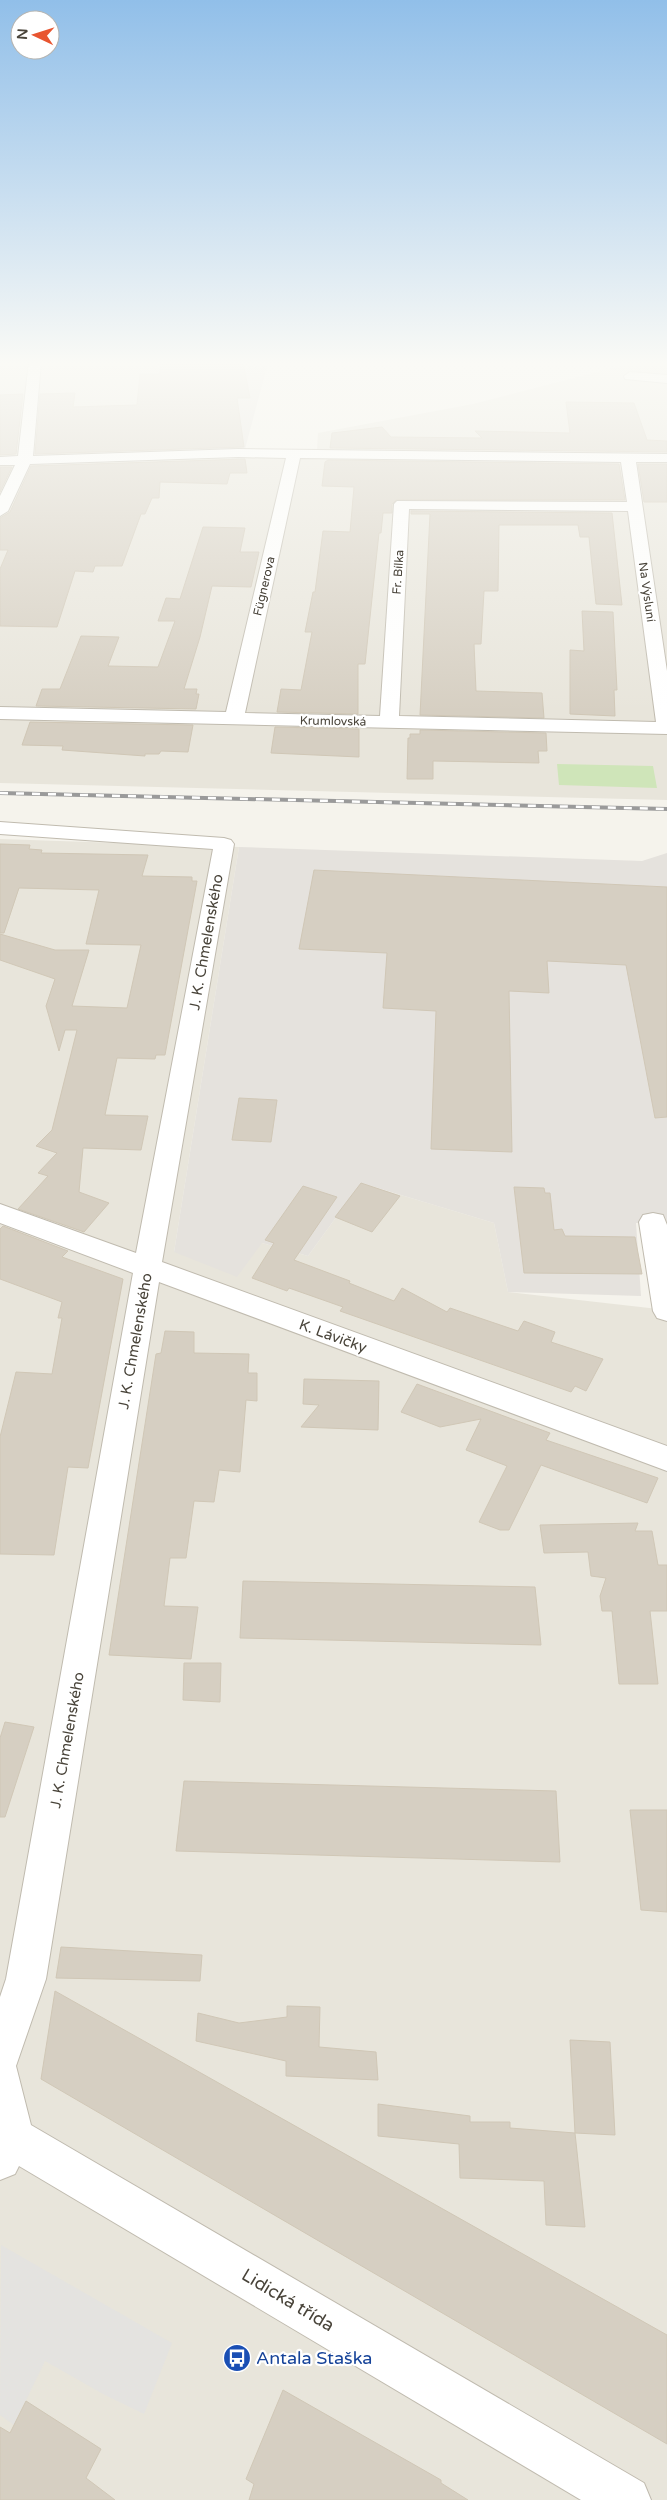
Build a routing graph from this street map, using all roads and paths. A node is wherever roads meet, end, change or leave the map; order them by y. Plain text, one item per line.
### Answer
1 (16, 479) edge
2 (288, 479) edge
3 (631, 479) edge
4 (634, 507) junction
5 (0, 511) edge
6 (0, 713) edge
7 (234, 719) junction
8 (389, 723) junction
9 (667, 728) edge
10 (0, 828) edge
11 (0, 1214) edge
12 (653, 1222) dead end
13 (148, 1268) junction
14 (667, 1312) edge
15 (667, 1459) edge
16 (0, 2056) edge
17 (0, 2076) edge
18 (4, 2142) edge
19 (627, 2500) edge

1 - 5 street
2 - 7 street, Fügnerova
3 - 4 street, Na Výsluní
4 - 8 street, Fr. Bílka
4 - 9 street, Na Výsluní
6 - 7 street, Krumlovská
7 - 8 street, Krumlovská
8 - 9 street, Krumlovská
10 - 13 street, J. K. Chmelenského
11 - 13 street, K. Lávičky
12 - 14 street
13 - 15 street, K. Lávičky
13 - 16 street, J. K. Chmelenského
17 - 18 street
18 - 19 street, Lidická třída

